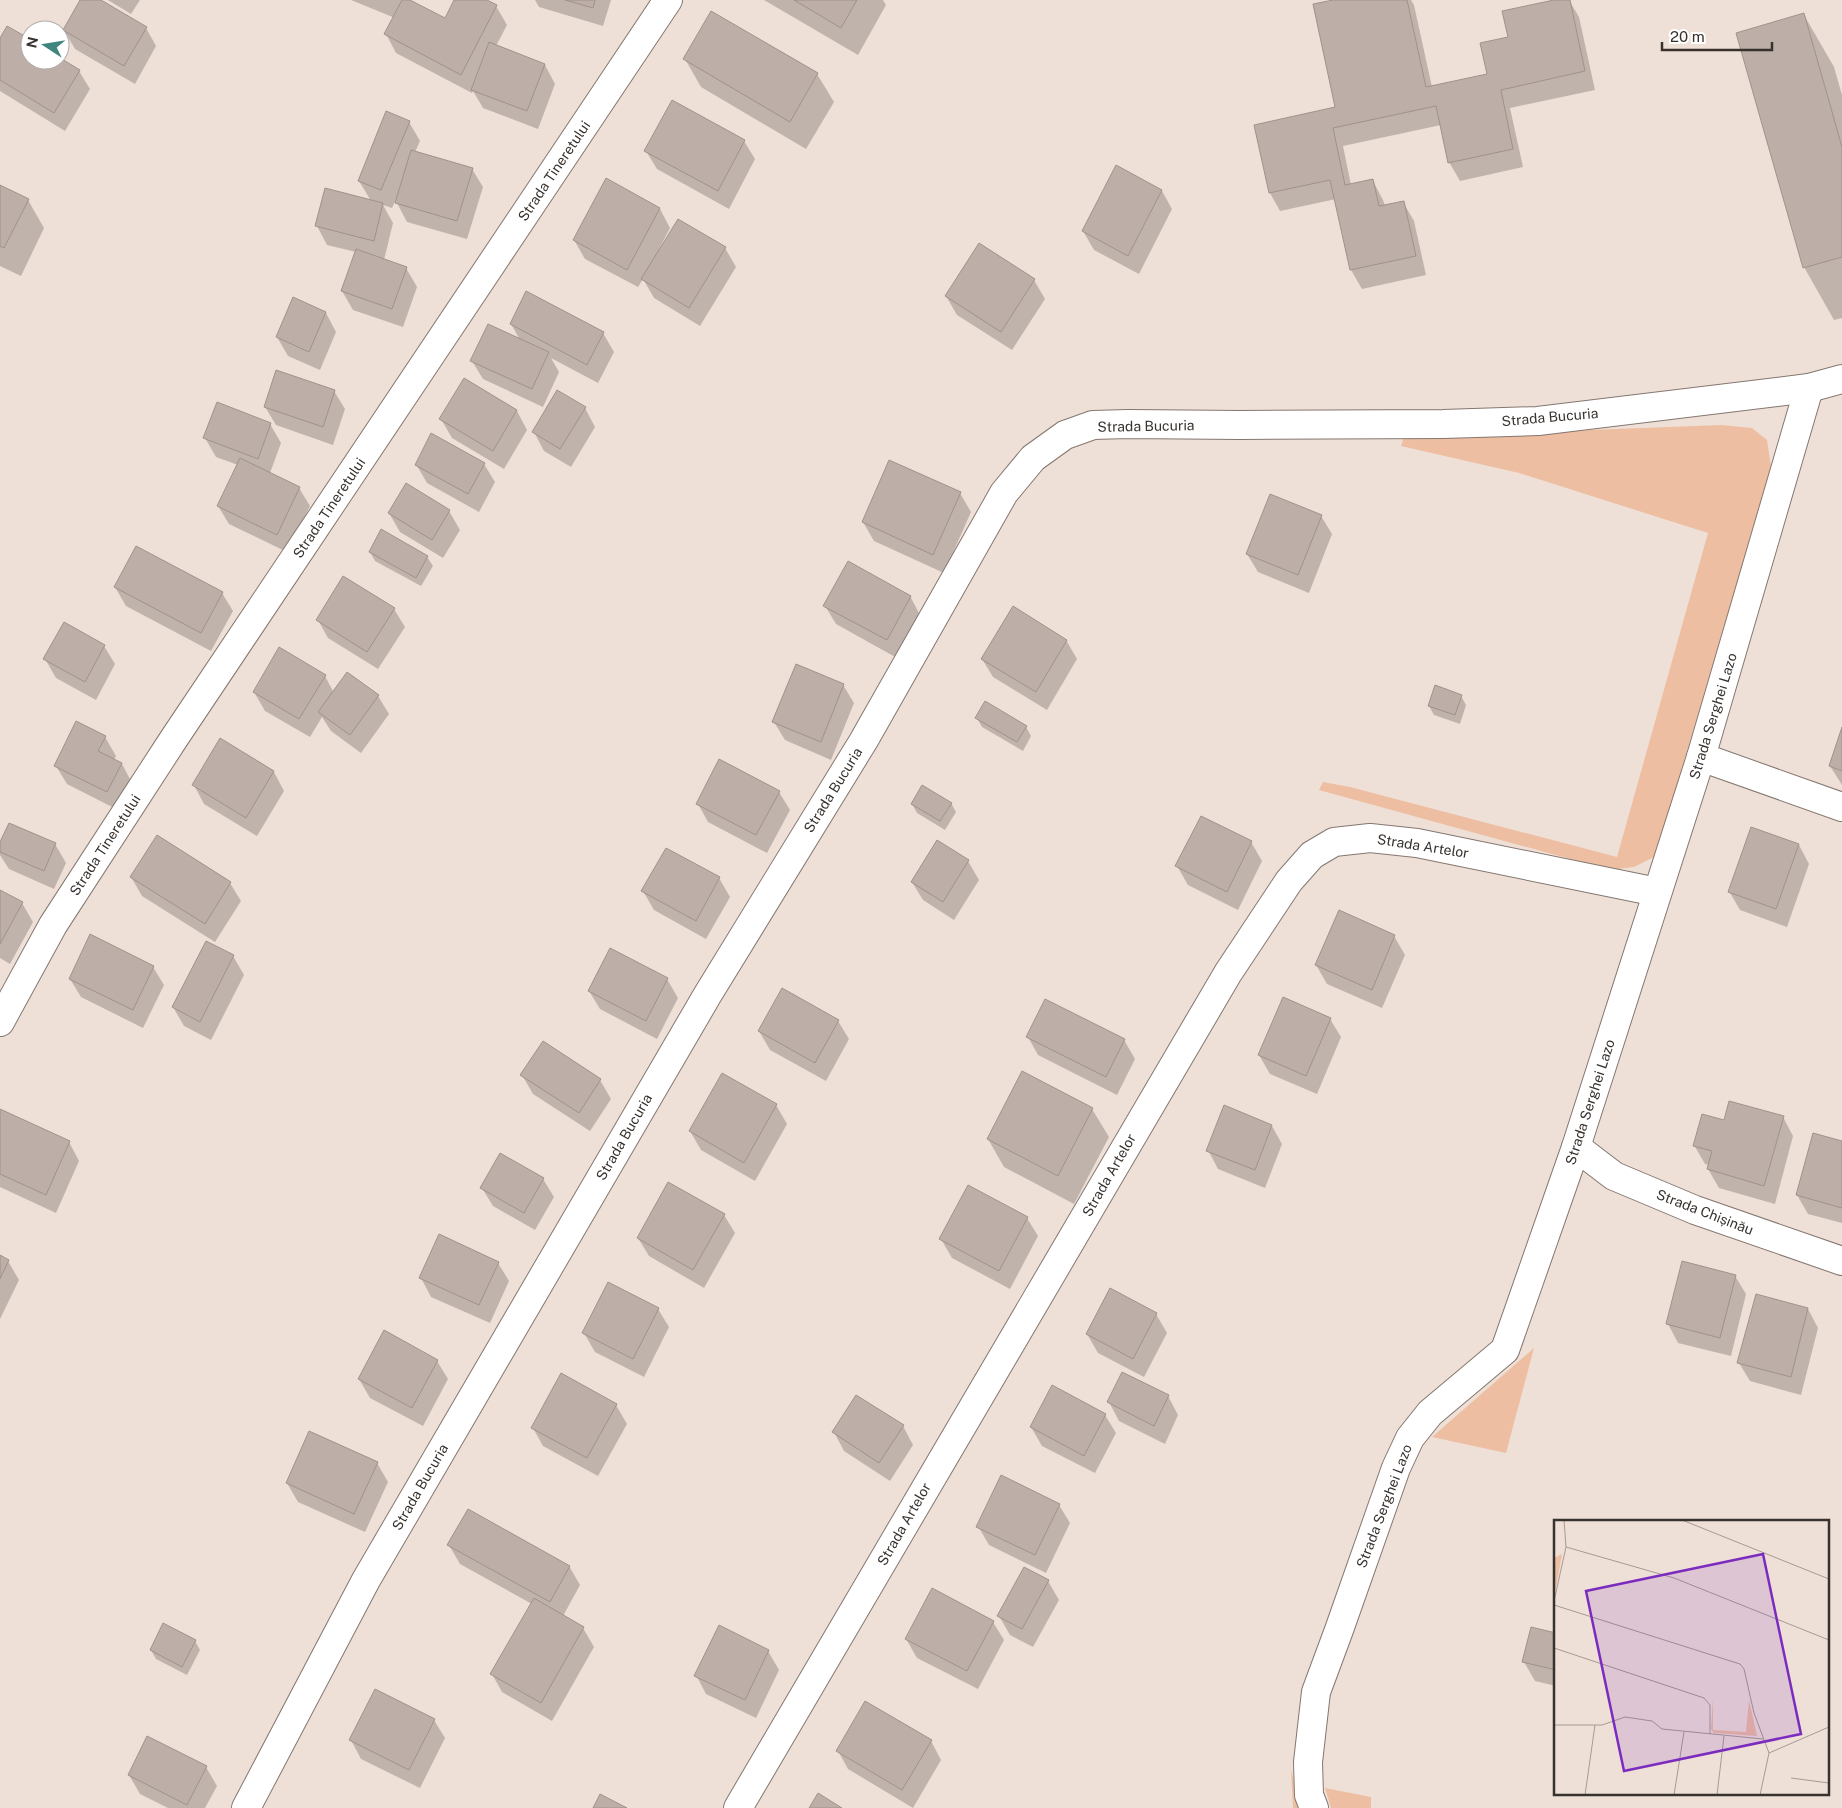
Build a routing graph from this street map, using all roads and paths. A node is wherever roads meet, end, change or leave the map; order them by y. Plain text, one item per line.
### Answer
1 (668, 0) edge
2 (1842, 379) edge
3 (1809, 388) junction
4 (1701, 757) junction
5 (1842, 806) edge
6 (1657, 892) junction
7 (0, 1022) edge
8 (1576, 1147) junction
9 (1842, 1261) edge
10 (246, 1808) edge
11 (738, 1808) edge
12 (1314, 1808) edge

1 - 7 street, Strada Tineretului
2 - 3 street
3 - 4 street, Strada Serghei Lazo
3 - 10 street, Strada Bucuria
4 - 5 street
4 - 6 street, Strada Serghei Lazo
6 - 8 street, Strada Serghei Lazo
6 - 11 street, Strada Artelor
8 - 9 street, Strada Chișinău
8 - 12 street, Strada Serghei Lazo

